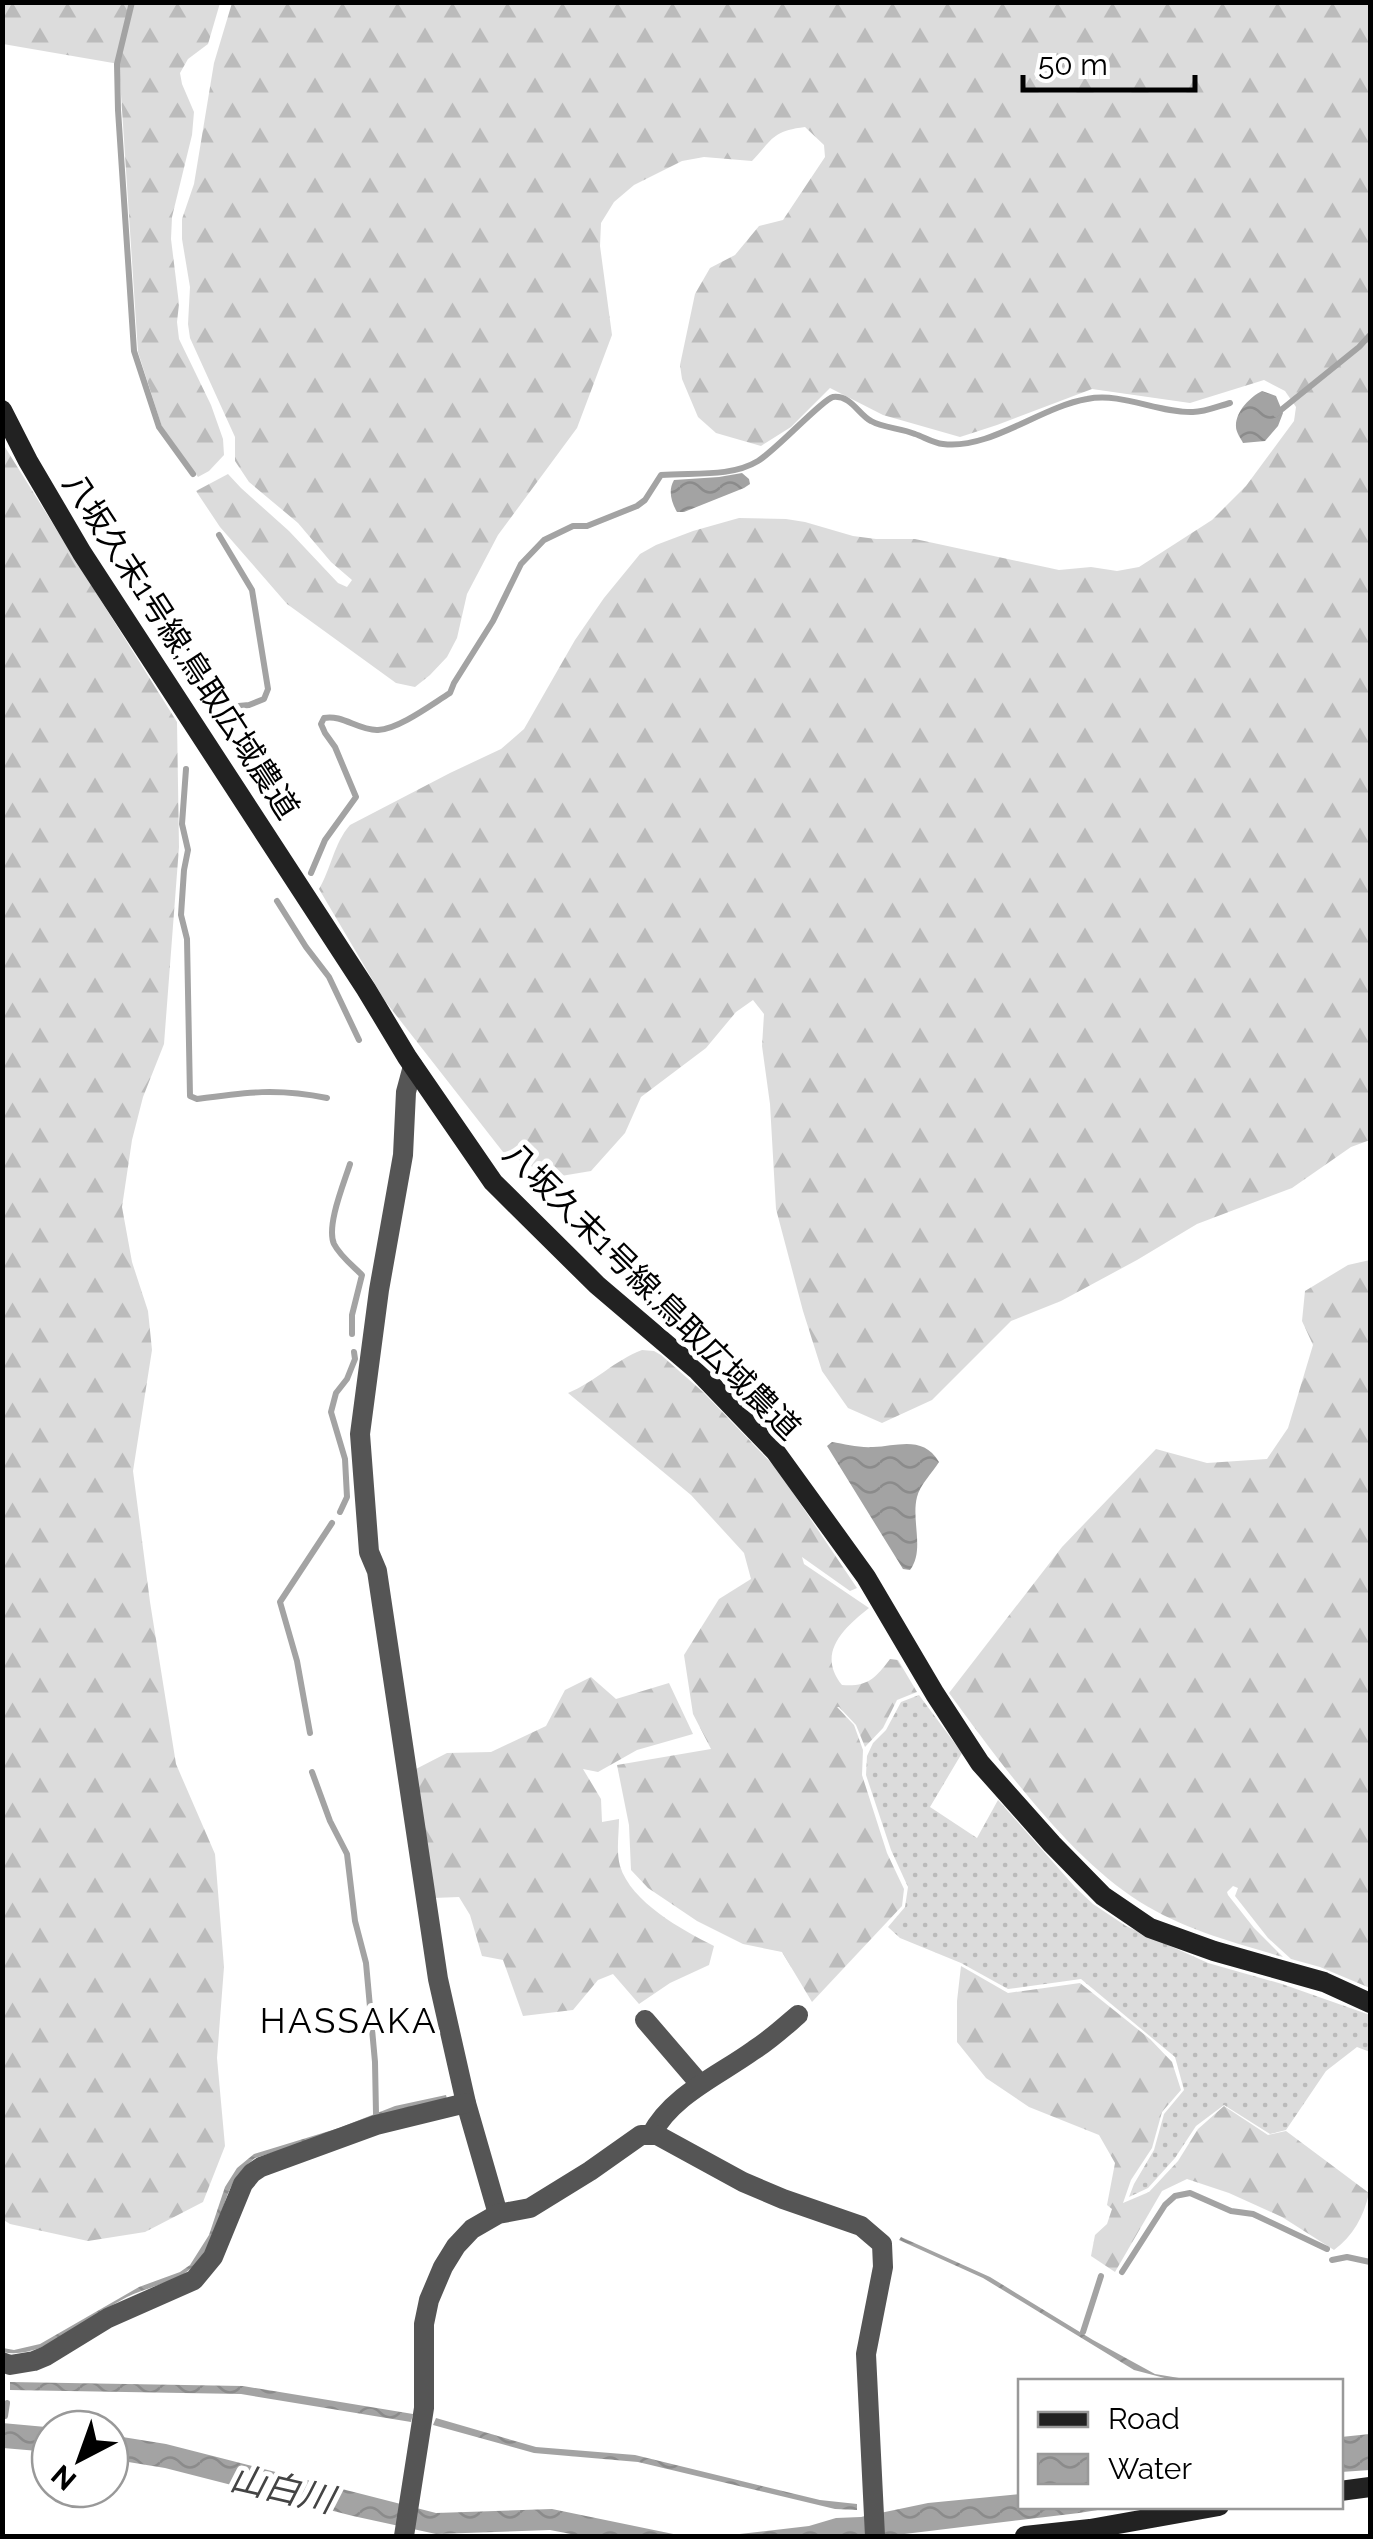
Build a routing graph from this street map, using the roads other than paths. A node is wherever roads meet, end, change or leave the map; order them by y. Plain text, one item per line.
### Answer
1 (2, 410) edge
2 (414, 1066) junction
3 (1370, 2003) edge
4 (798, 2016) dead end
5 (645, 2020) dead end
6 (700, 2084) junction
7 (466, 2103) junction
8 (651, 2135) junction
9 (498, 2214) junction
10 (2, 2362) edge
11 (1370, 2487) edge
12 (1343, 2491) edge
13 (1206, 2509) edge
14 (1092, 2533) edge
15 (404, 2536) edge
16 (875, 2536) edge
17 (1025, 2536) edge

1 - 2 street, 八坂久末1号線;鳥取広域農道
2 - 3 street, 八坂久末1号線;鳥取広域農道
2 - 7 street
4 - 6 street
5 - 6 street
6 - 8 street
7 - 9 street
7 - 10 street
8 - 9 street
8 - 16 street
9 - 15 street
11 - 12 street
13 - 14 street
14 - 17 street

